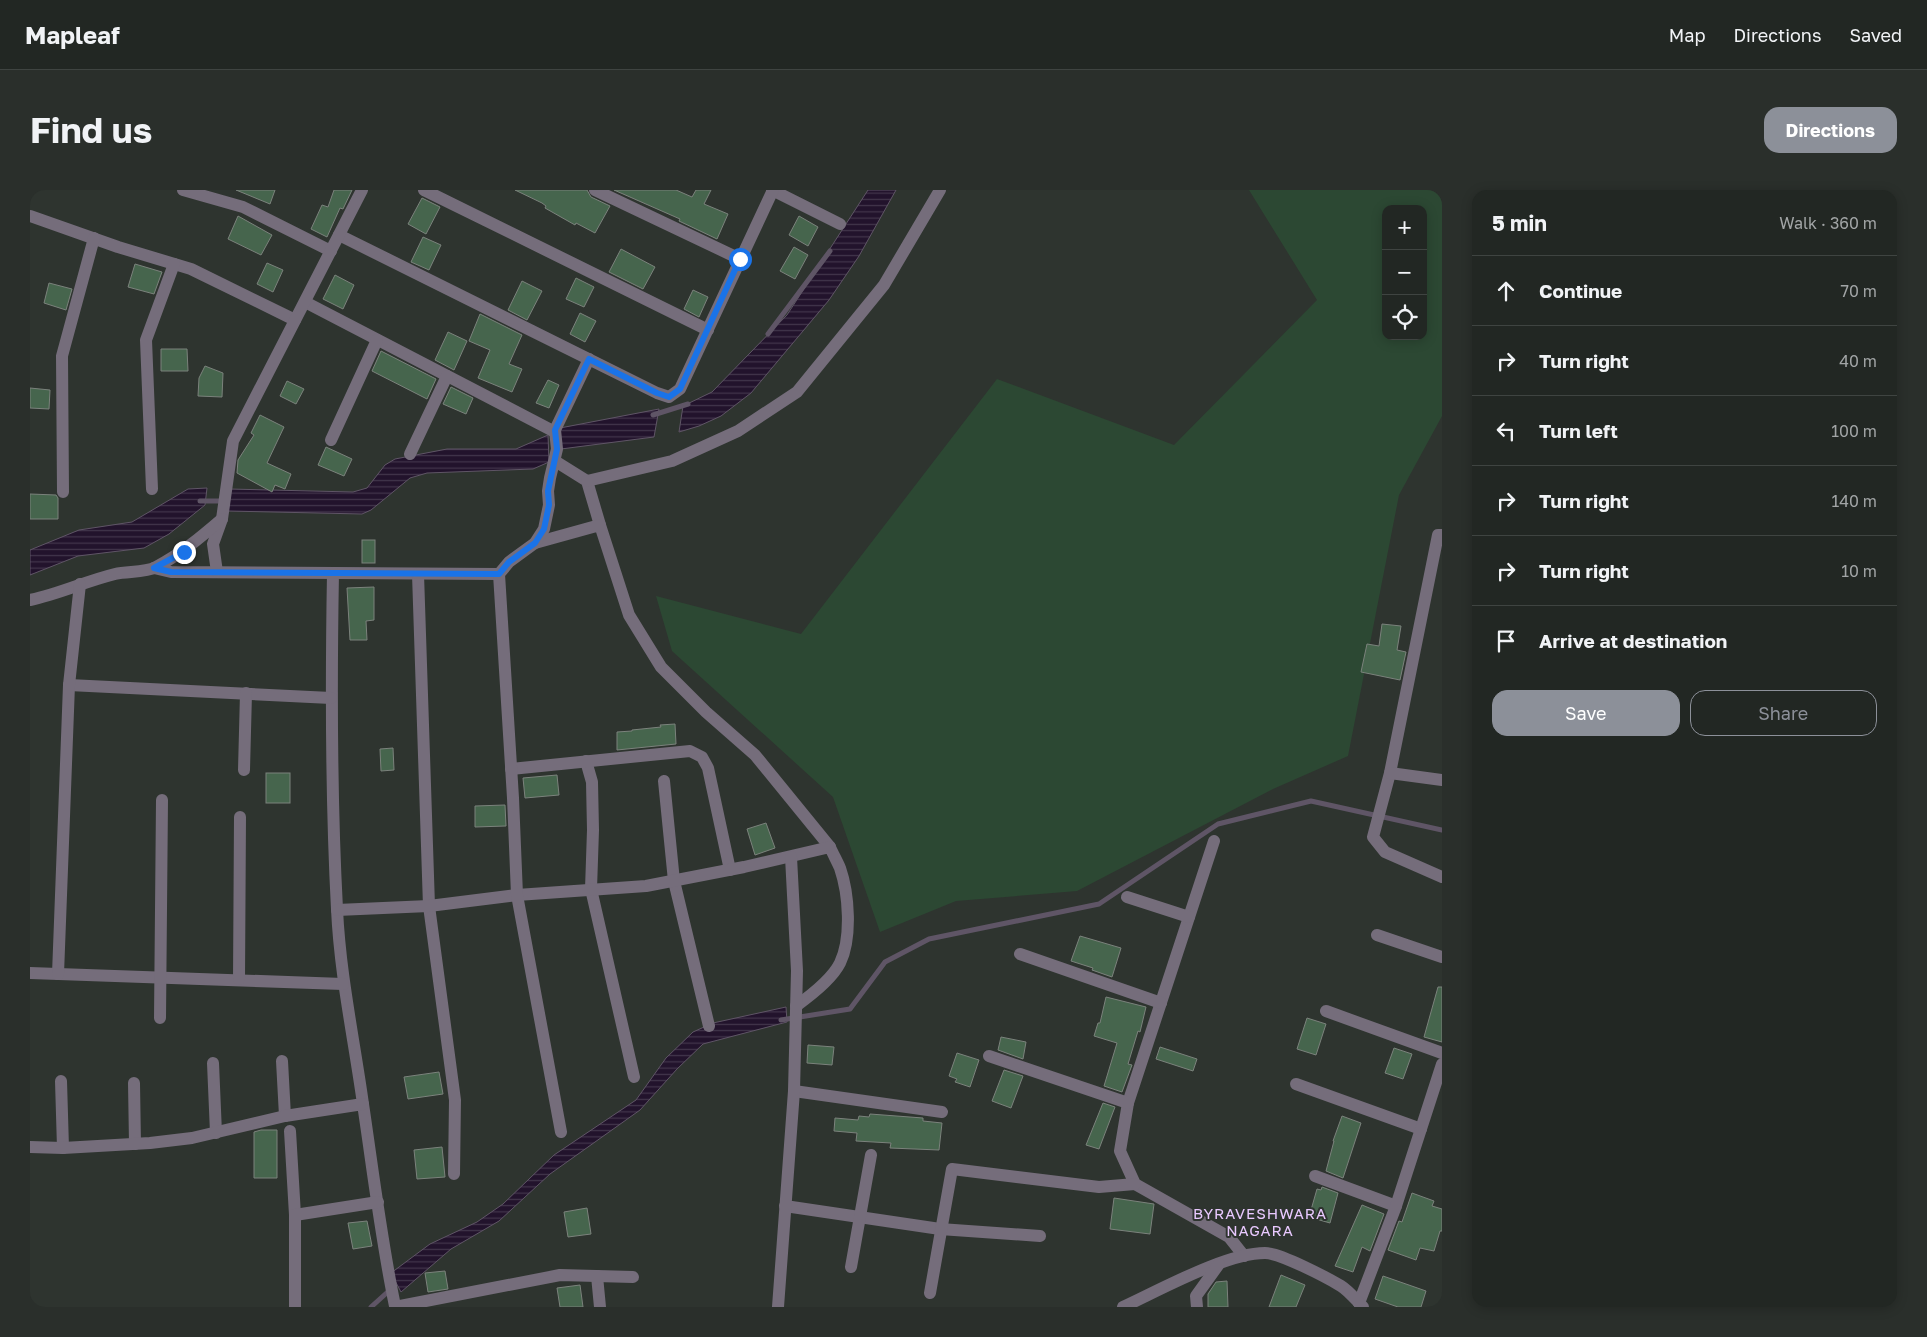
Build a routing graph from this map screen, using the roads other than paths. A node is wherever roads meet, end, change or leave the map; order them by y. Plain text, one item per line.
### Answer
1 (183, 190) edge
2 (362, 190) edge
3 (424, 190) edge
4 (595, 190) edge
5 (940, 190) edge
6 (30, 216) edge
7 (840, 224) dead end
8 (339, 235) junction
9 (94, 238) junction
10 (331, 251) junction
11 (740, 259) junction
12 (174, 264) junction
13 (305, 302) junction
14 (295, 320) junction
15 (708, 330) junction
16 (377, 340) junction
17 (589, 359) junction
18 (447, 376) junction
19 (556, 433) junction
20 (331, 440) dead end
21 (410, 454) dead end
22 (556, 455) junction
23 (587, 481) junction
24 (152, 489) dead end
25 (63, 492) dead end
26 (222, 519) junction
27 (600, 525) junction
28 (1442, 535) edge
29 (535, 543) junction
30 (154, 568) junction
31 (218, 572) junction
32 (333, 573) junction
33 (418, 574) junction
34 (499, 574) junction
35 (80, 584) junction
36 (30, 600) edge
37 (69, 686) junction
38 (246, 693) junction
39 (331, 698) junction
40 (586, 761) junction
41 (511, 769) junction
42 (244, 770) dead end
43 (1390, 774) junction
44 (1442, 780) edge
45 (664, 781) dead end
46 (162, 800) dead end
47 (240, 817) dead end
48 (1214, 841) dead end
49 (830, 847) junction
50 (790, 858) junction
51 (730, 870) junction
52 (1442, 877) edge
53 (674, 881) junction
54 (591, 889) junction
55 (517, 896) junction
56 (1127, 897) dead end
57 (429, 906) junction
58 (337, 910) junction
59 (1189, 917) junction
60 (1377, 935) dead end
61 (1020, 954) dead end
62 (1442, 957) edge
63 (30, 973) edge
64 (58, 974) junction
65 (162, 977) junction
66 (239, 979) junction
67 (343, 984) junction
68 (1161, 1003) junction
69 (1326, 1011) dead end
70 (796, 1012) junction
71 (160, 1018) dead end
72 (710, 1026) dead end
73 (1442, 1053) edge
74 (989, 1056) dead end
75 (282, 1061) dead end
76 (213, 1063) dead end
77 (1442, 1064) edge
78 (634, 1077) dead end
79 (61, 1081) dead end
80 (134, 1083) dead end
81 (1296, 1084) dead end
82 (794, 1091) junction
83 (1128, 1103) junction
84 (363, 1104) junction
85 (942, 1112) dead end
86 (285, 1116) junction
87 (1421, 1129) junction
88 (290, 1131) dead end
89 (561, 1132) dead end
90 (216, 1133) junction
91 (135, 1144) junction
92 (30, 1147) edge
93 (63, 1148) junction
94 (871, 1155) dead end
95 (454, 1174) dead end
96 (1315, 1176) dead end
97 (1134, 1184) junction
98 (378, 1202) junction
99 (785, 1206) junction
100 (1396, 1206) junction
101 (295, 1215) junction
102 (861, 1217) junction
103 (940, 1229) junction
104 (1040, 1236) dead end
105 (1244, 1256) junction
106 (1220, 1263) junction
107 (851, 1267) dead end
108 (597, 1276) junction
109 (633, 1277) dead end
110 (930, 1293) dead end
111 (395, 1304) edge
112 (1361, 1305) edge
113 (295, 1307) edge
114 (600, 1307) edge
115 (778, 1307) edge
116 (1123, 1307) edge
117 (1197, 1307) edge

1 - 10 street
2 - 8 street
3 - 15 street
4 - 11 street
5 - 23 street
6 - 9 street
7 - 11 street
8 - 10 street
8 - 17 street
9 - 12 street
9 - 25 street
10 - 13 street
11 - 15 street
12 - 14 street
12 - 24 street
13 - 14 street
13 - 16 street
14 - 26 street
15 - 17 street
16 - 18 street
16 - 20 street
17 - 19 street
18 - 19 street
18 - 21 street
19 - 22 street
22 - 23 street
22 - 29 street
23 - 27 street
26 - 30 street
26 - 31 street
27 - 29 street
27 - 49 street
28 - 43 street
29 - 34 street
30 - 31 street
30 - 35 street
31 - 32 street
32 - 33 street
32 - 39 street
33 - 34 street
33 - 57 street
34 - 41 street
35 - 36 street
35 - 37 street
37 - 38 street
37 - 64 street
38 - 39 street
38 - 42 street
39 - 58 street
40 - 41 street
40 - 51 street
40 - 54 street
41 - 55 street
43 - 44 street
43 - 52 street
45 - 53 street
46 - 65 street
47 - 66 street
48 - 59 street
49 - 50 street
49 - 70 street
50 - 51 street
50 - 70 street
51 - 53 street
53 - 54 street
53 - 72 street
54 - 55 street
54 - 78 street
55 - 57 street
55 - 89 street
56 - 59 street
57 - 58 street
57 - 95 street
58 - 67 street
59 - 68 street
60 - 62 street
61 - 68 street
63 - 64 street
64 - 65 street
65 - 66 street
65 - 71 street
66 - 67 street
67 - 84 street
68 - 83 street
69 - 73 street
70 - 82 street
74 - 83 street
75 - 86 street
76 - 90 street
77 - 87 street
79 - 93 street
80 - 91 street
81 - 87 street
82 - 85 street
82 - 99 street
83 - 97 street
84 - 86 street
84 - 98 street
86 - 90 street
87 - 100 street
88 - 101 street
90 - 91 street
91 - 93 street
92 - 93 street
94 - 102 street
96 - 100 street
97 - 103 street
97 - 105 street
98 - 101 street
98 - 111 street
99 - 102 street
99 - 115 street
100 - 112 street
101 - 113 street
102 - 103 street
102 - 107 street
103 - 104 street
103 - 110 street
105 - 106 street
105 - 112 street
106 - 116 street
106 - 117 street
108 - 109 street
108 - 111 street
108 - 114 street

